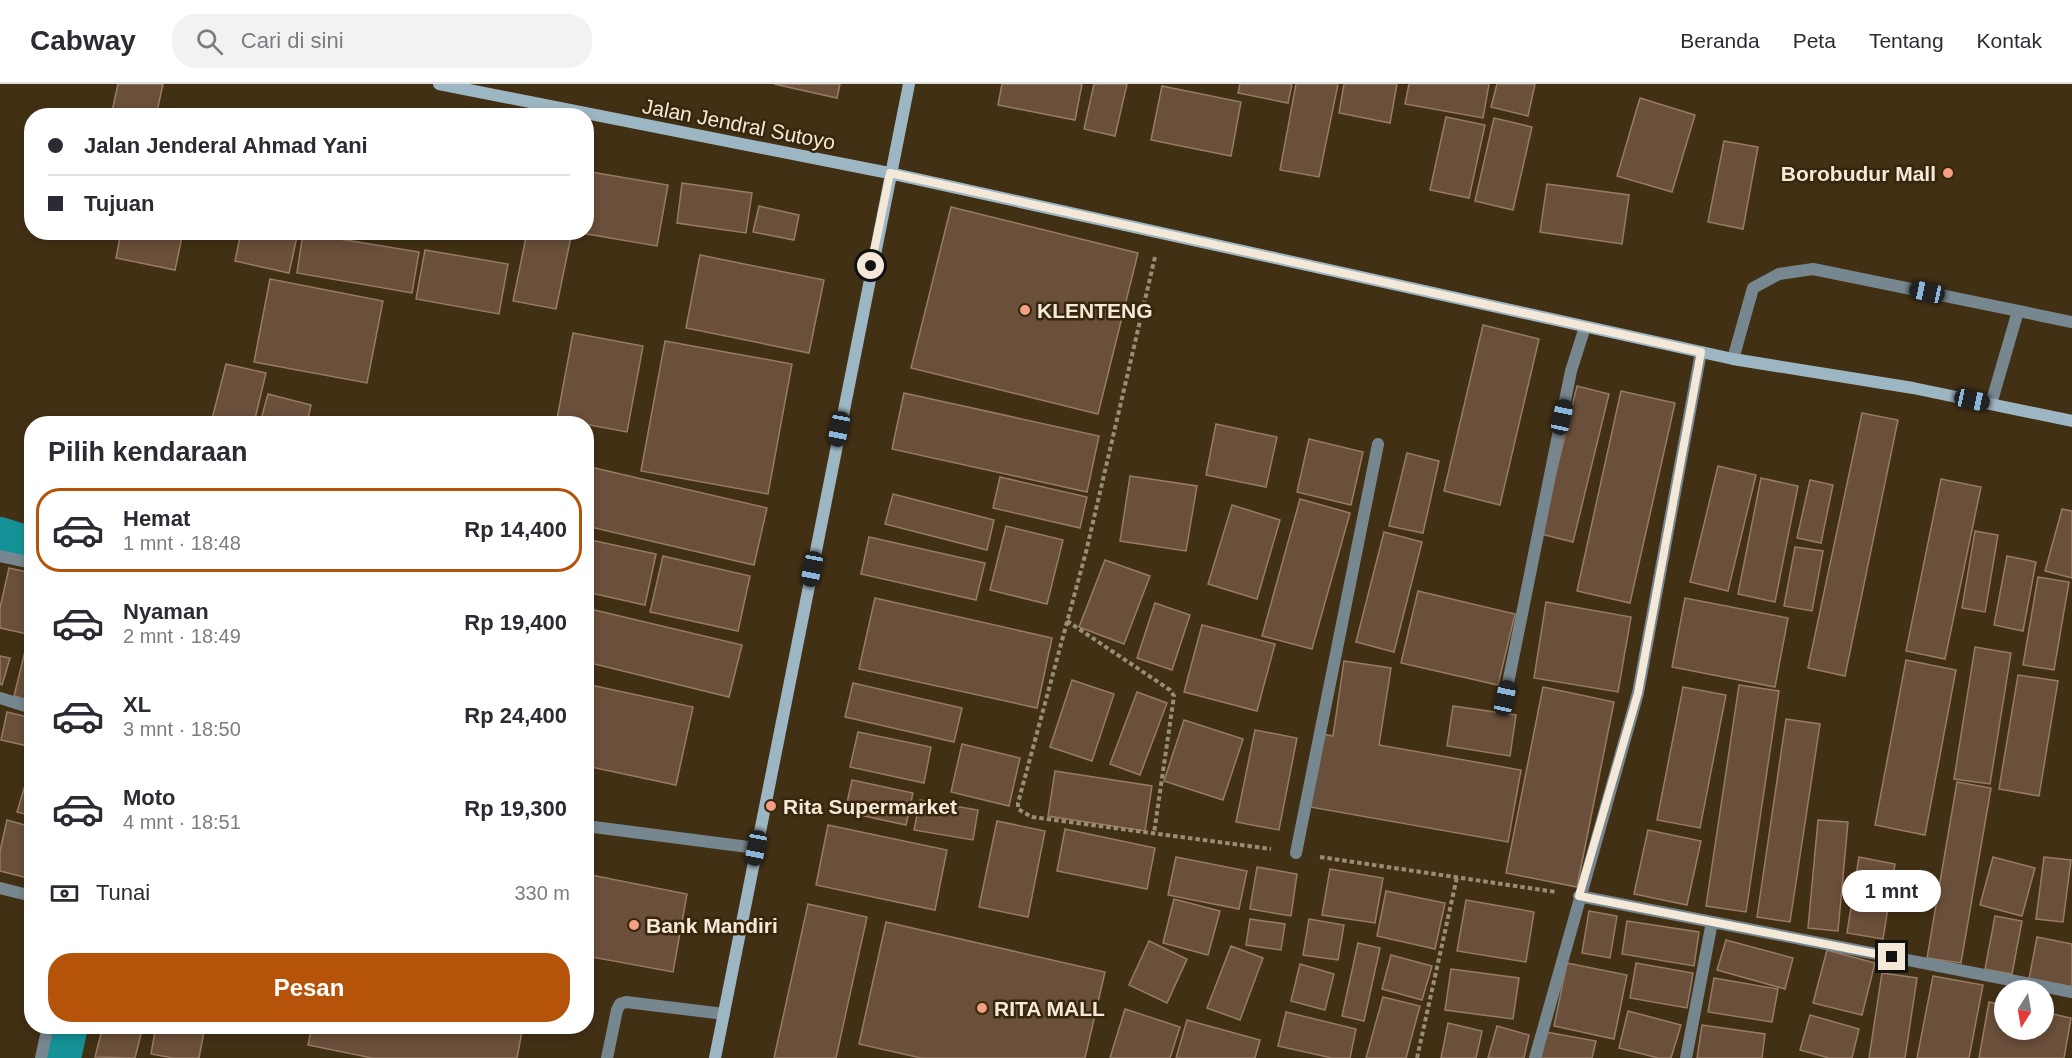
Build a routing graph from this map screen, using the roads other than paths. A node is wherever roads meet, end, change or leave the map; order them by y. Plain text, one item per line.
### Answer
1 (439, 84) edge
2 (909, 84) edge
3 (561, 108) edge
4 (594, 115) edge
5 (890, 173) junction
6 (2018, 311) junction
7 (2072, 322) edge
8 (1585, 327) junction
9 (1701, 352) junction
10 (1733, 359) junction
11 (1991, 404) junction
12 (2072, 421) edge
13 (1378, 444) dead end
14 (0, 556) edge
15 (24, 561) edge
16 (0, 698) edge
17 (1505, 698) dead end
18 (24, 706) edge
19 (594, 827) edge
20 (756, 848) junction
21 (1296, 853) dead end
22 (0, 888) edge
23 (24, 894) edge
24 (1579, 896) junction
25 (1712, 922) junction
26 (2072, 992) edge
27 (724, 1014) junction
28 (46, 1034) edge
29 (41, 1058) edge
30 (607, 1058) edge
31 (715, 1058) edge
32 (1535, 1058) edge
33 (1686, 1058) edge

1 - 3 street, Jalan Jendral Sutoyo
2 - 5 street
4 - 5 street, Jalan Jendral Sutoyo
5 - 8 street, Jalan Jendral Sutoyo
5 - 20 street
6 - 7 street
6 - 10 street
6 - 11 street
8 - 9 street, Jalan Jendral Sutoyo
8 - 17 street
9 - 10 street, Jalan Jendral Sutoyo
9 - 24 street
10 - 11 street, Jalan Jendral Sutoyo
11 - 12 street, Jalan Jendral Sutoyo
13 - 21 street
14 - 15 street
16 - 18 street
19 - 20 street
20 - 27 street
22 - 23 street
24 - 25 street
24 - 32 street
25 - 26 street
25 - 33 street
27 - 30 street
27 - 31 street
28 - 29 street

